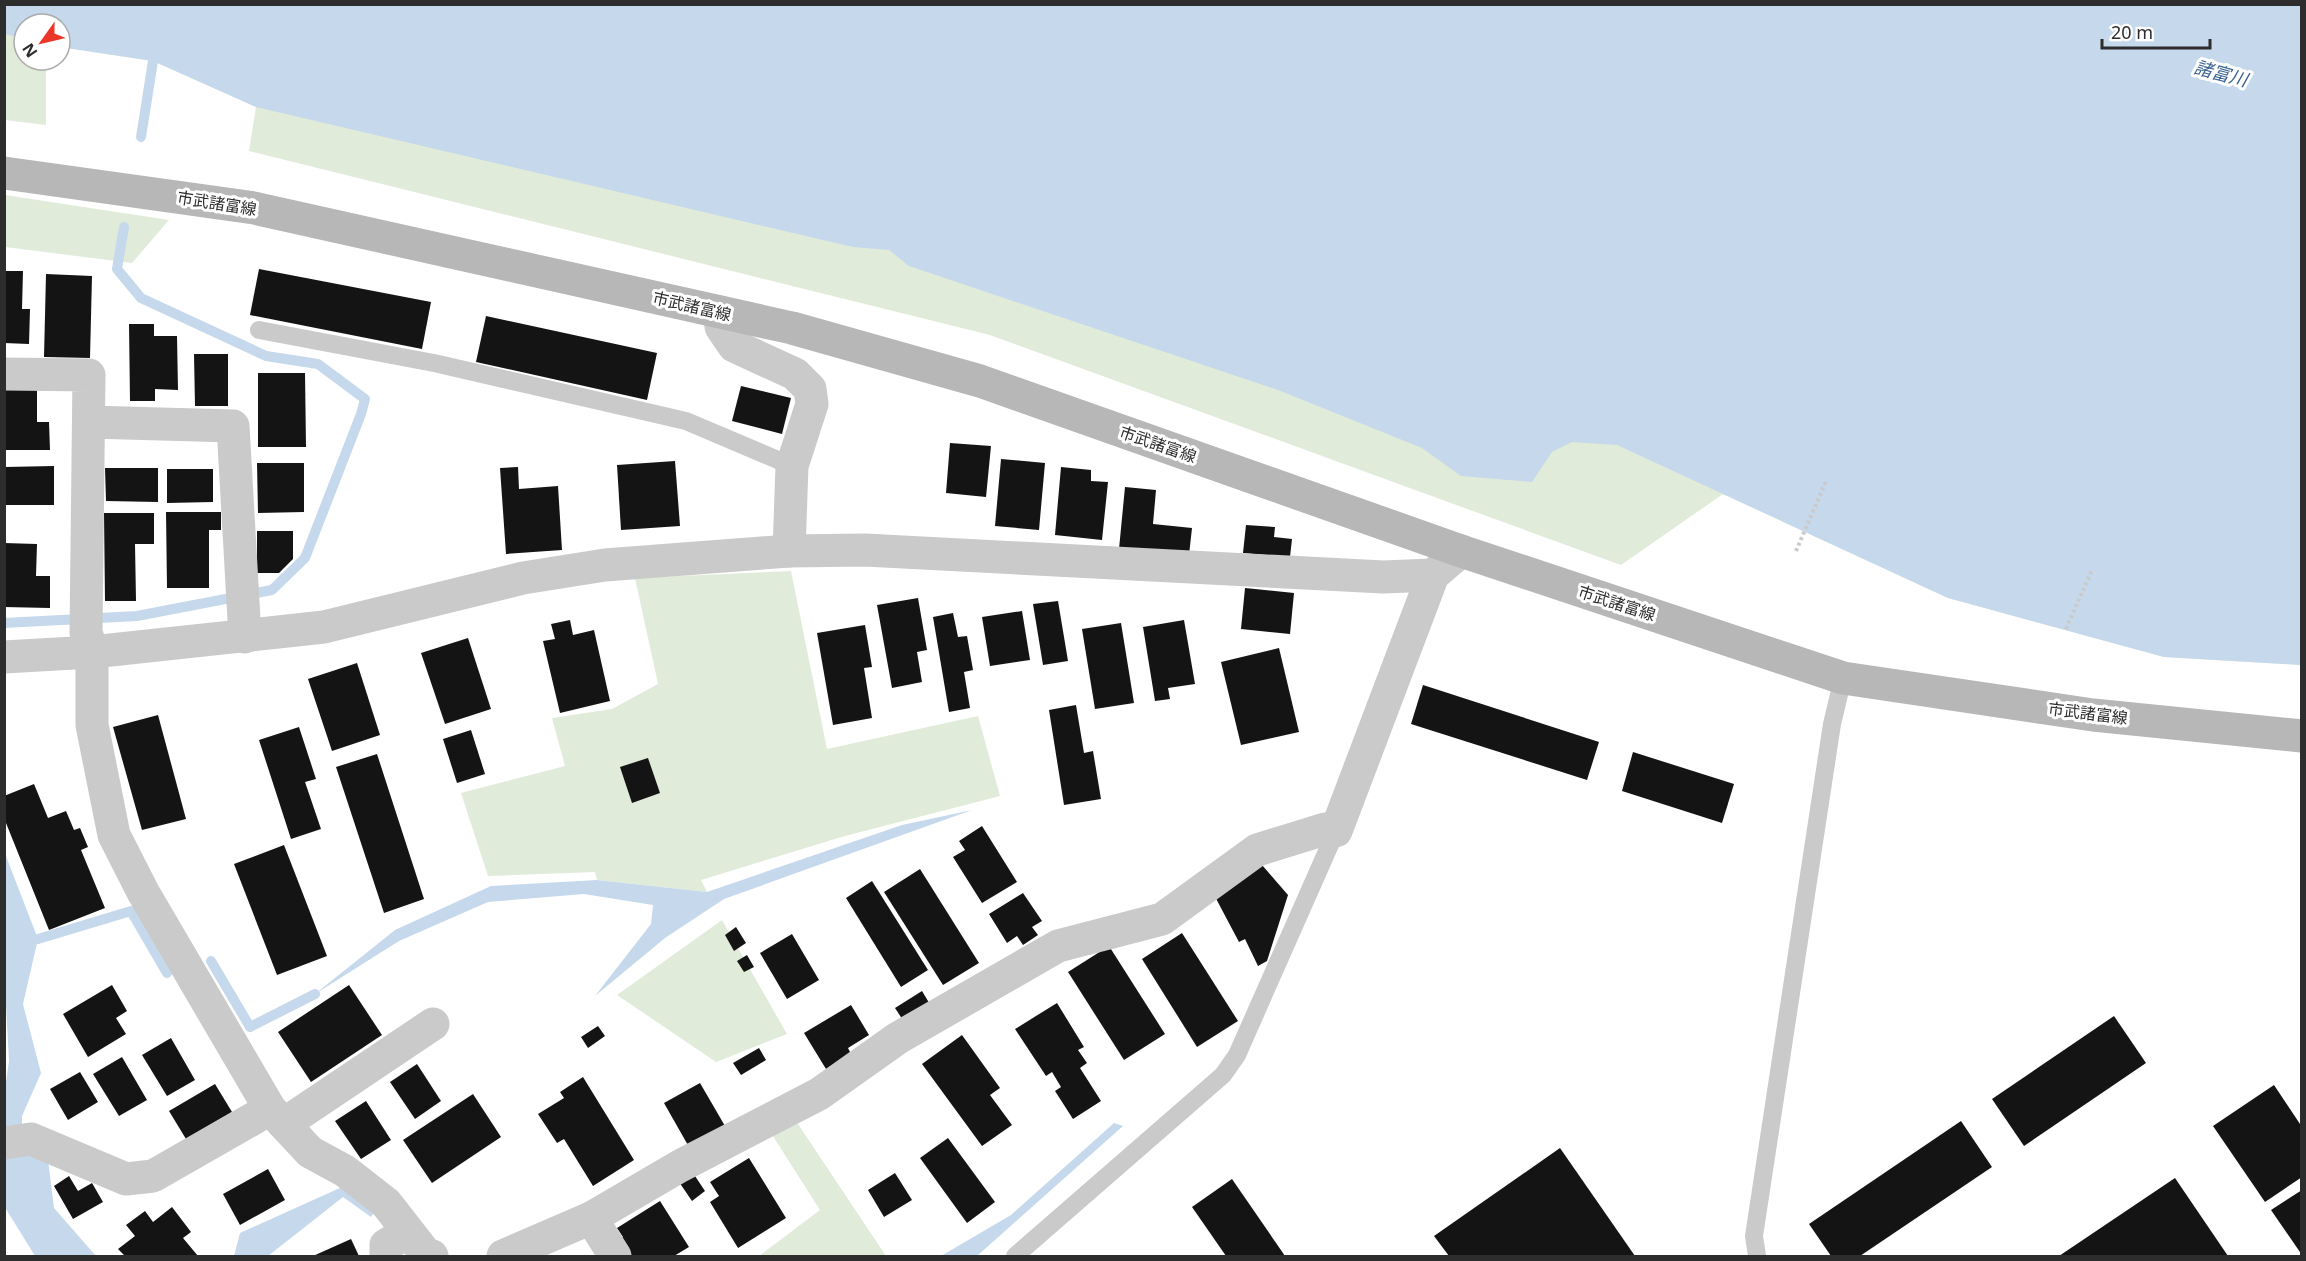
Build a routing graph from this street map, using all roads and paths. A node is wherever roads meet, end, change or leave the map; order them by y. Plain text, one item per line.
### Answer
1 (4, 173) edge
2 (720, 312) junction
3 (259, 330) dead end
4 (4, 374) edge
5 (89, 422) junction
6 (792, 466) junction
7 (1826, 481) dead end
8 (789, 551) junction
9 (1461, 551) junction
10 (1796, 551) dead end
11 (2092, 570) dead end
12 (1433, 575) junction
13 (244, 611) junction
14 (2066, 629) dead end
15 (88, 631) junction
16 (4, 657) edge
17 (1843, 678) junction
18 (2301, 736) edge
19 (1336, 831) junction
20 (433, 1024) dead end
21 (277, 1117) junction
22 (18, 1141) edge
23 (591, 1218) junction
24 (408, 1232) junction
25 (386, 1257) edge
26 (432, 1257) edge
27 (503, 1257) edge
28 (615, 1257) edge
29 (1015, 1257) edge
30 (1756, 1257) edge

1 - 2 main road, 市武諸富線
2 - 6 street
2 - 9 main road, 市武諸富線
3 - 6 lane
4 - 5 street
5 - 13 street
5 - 15 street
6 - 8 street
7 - 10 path
8 - 12 street
8 - 13 street
9 - 12 street
9 - 17 main road, 市武諸富線
11 - 14 path
12 - 19 street
13 - 15 street
15 - 16 street
15 - 21 street
17 - 18 main road, 市武諸富線
17 - 30 lane
19 - 23 street
19 - 29 lane
20 - 21 street
21 - 22 street
21 - 24 street
23 - 27 street
23 - 28 street
24 - 25 street
24 - 26 street

